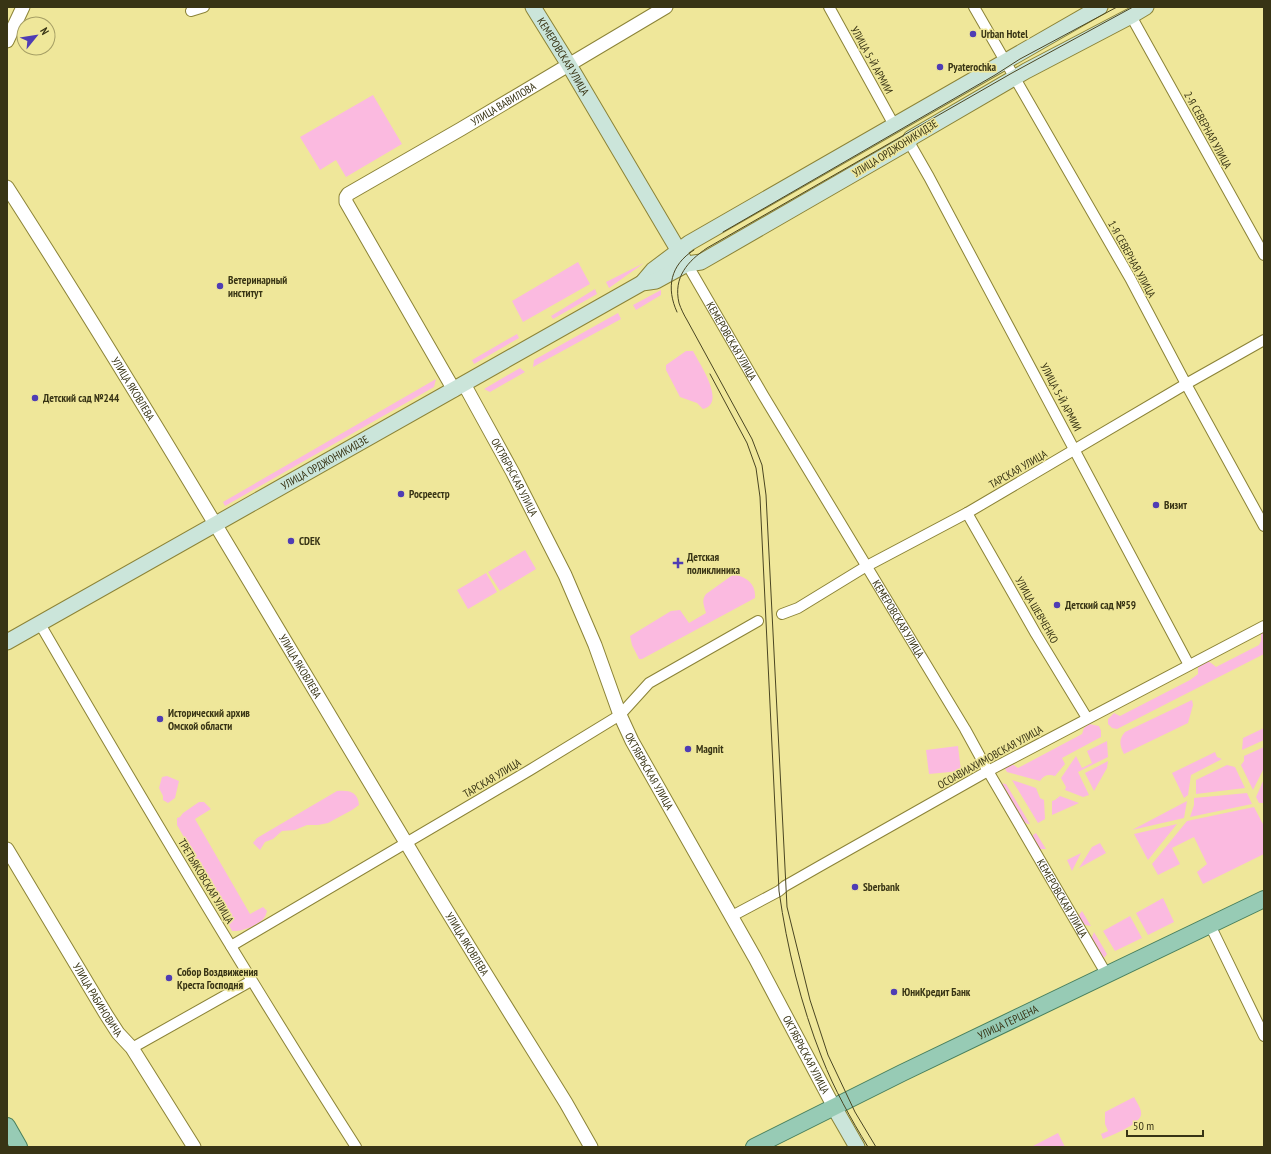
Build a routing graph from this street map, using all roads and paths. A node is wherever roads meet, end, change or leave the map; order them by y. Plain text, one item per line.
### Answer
1 (23, 7) edge
2 (204, 7) edge
3 (534, 7) edge
4 (666, 7) edge
5 (829, 7) edge
6 (974, 7) edge
7 (1100, 7) edge
8 (1146, 7) edge
9 (191, 11) dead end
10 (1131, 16) junction
11 (7, 40) edge
12 (1005, 62) junction
13 (570, 65) junction
14 (1014, 78) junction
15 (894, 125) junction
16 (909, 142) junction
17 (7, 187) edge
18 (346, 202) joint
19 (679, 250) junction
20 (1264, 255) edge
21 (687, 264) junction
22 (642, 283) junction
23 (1264, 340) edge
24 (1186, 384) junction
25 (459, 387) junction
26 (1075, 450) junction
27 (967, 513) junction
28 (216, 525) junction
29 (1264, 526) edge
30 (865, 567) junction
31 (782, 614) dead end
32 (758, 620) dead end
33 (40, 624) junction
34 (1264, 626) edge
35 (7, 642) edge
36 (1189, 665) junction
37 (620, 715) junction
38 (1087, 718) junction
39 (988, 771) junction
40 (406, 843) junction
41 (7, 849) edge
42 (1264, 899) edge
43 (732, 916) junction
44 (1210, 925) junction
45 (231, 946) junction
46 (1107, 975) junction
47 (251, 980) junction
48 (1264, 1036) edge
49 (132, 1048) junction
50 (834, 1107) junction
51 (7, 1126) edge
52 (19, 1147) edge
53 (194, 1147) edge
54 (356, 1147) edge
55 (591, 1147) edge
56 (754, 1147) edge
57 (857, 1147) edge

1 - 11 street
2 - 9 street
3 - 13 main road, КЕМЕРОВСКАЯ УЛИЦА
4 - 13 street, УЛИЦА ВАВИЛОВА
5 - 15 street, УЛИЦА 5-Й АРМИИ
6 - 12 street, 1-Я СЕВЕРНАЯ УЛИЦА
7 - 12 main road, УЛИЦА ОРДЖОНИКИДЗЕ
8 - 10 main road, УЛИЦА ОРДЖОНИКИДЗЕ
10 - 14 main road, УЛИЦА ОРДЖОНИКИДЗЕ
10 - 20 street, 2-Я СЕВЕРНАЯ УЛИЦА
12 - 14 street, 1-Я СЕВЕРНАЯ УЛИЦА
12 - 15 main road, УЛИЦА ОРДЖОНИКИДЗЕ
13 - 18 street, УЛИЦА ВАВИЛОВА
13 - 19 main road, КЕМЕРОВСКАЯ УЛИЦА
14 - 16 main road, УЛИЦА ОРДЖОНИКИДЗЕ
14 - 24 street, 1-Я СЕВЕРНАЯ УЛИЦА
15 - 19 main road, УЛИЦА ОРДЖОНИКИДЗЕ
16 - 21 main road, УЛИЦА ОРДЖОНИКИДЗЕ
16 - 26 street, УЛИЦА 5-Й АРМИИ
17 - 28 street, УЛИЦА ЯКОВЛЕВА
18 - 25 street, ОКТЯБРЬСКАЯ УЛИЦА
19 - 21 main road, КЕМЕРОВСКАЯ УЛИЦА
19 - 22 main road, УЛИЦА ОРДЖОНИКИДЗЕ
21 - 22 main road, УЛИЦА ОРДЖОНИКИДЗЕ
21 - 30 street, КЕМЕРОВСКАЯ УЛИЦА
22 - 25 main road, УЛИЦА ОРДЖОНИКИДЗЕ
23 - 24 street, ТАРСКАЯ УЛИЦА
24 - 26 street, ТАРСКАЯ УЛИЦА
24 - 29 street, 1-Я СЕВЕРНАЯ УЛИЦА
25 - 28 main road, УЛИЦА ОРДЖОНИКИДЗЕ
25 - 37 street, ОКТЯБРЬСКАЯ УЛИЦА
26 - 27 street, ТАРСКАЯ УЛИЦА
26 - 36 street, УЛИЦА 5-Й АРМИИ
27 - 30 street, ТАРСКАЯ УЛИЦА
27 - 38 street, УЛИЦА ШЕВЧЕНКО
28 - 33 main road, УЛИЦА ОРДЖОНИКИДЗЕ
28 - 40 street, УЛИЦА ЯКОВЛЕВА
30 - 31 street, ТАРСКАЯ УЛИЦА
30 - 39 street, КЕМЕРОВСКАЯ УЛИЦА
32 - 37 street, ТАРСКАЯ УЛИЦА
33 - 35 main road, УЛИЦА ОРДЖОНИКИДЗЕ
33 - 45 street, ТРЕТЬЯКОВСКАЯ УЛИЦА
34 - 36 street, ОСОАВИАХИМОВСКАЯ УЛИЦА
36 - 38 street, ОСОАВИАХИМОВСКАЯ УЛИЦА
37 - 40 street, ТАРСКАЯ УЛИЦА
37 - 43 street, ОКТЯБРЬСКАЯ УЛИЦА
38 - 39 street, ОСОАВИАХИМОВСКАЯ УЛИЦА
39 - 43 street, ОСОАВИАХИМОВСКАЯ УЛИЦА
39 - 46 street, КЕМЕРОВСКАЯ УЛИЦА
40 - 45 street, ТАРСКАЯ УЛИЦА
40 - 55 street, УЛИЦА ЯКОВЛЕВА
41 - 49 street, УЛИЦА РАБИНОВИЧА
42 - 44 main road, УЛИЦА ГЕРЦЕНА
43 - 50 street, ОКТЯБРЬСКАЯ УЛИЦА
44 - 46 main road, УЛИЦА ГЕРЦЕНА
44 - 48 street
45 - 47 street, ТРЕТЬЯКОВСКАЯ УЛИЦА
46 - 50 main road, УЛИЦА ГЕРЦЕНА
47 - 49 street
47 - 54 street, ТРЕТЬЯКОВСКАЯ УЛИЦА
49 - 53 street, УЛИЦА РАБИНОВИЧА
50 - 56 main road, УЛИЦА ГЕРЦЕНА
50 - 57 main road, ОКТЯБРЬСКАЯ УЛИЦА
51 - 52 main road

